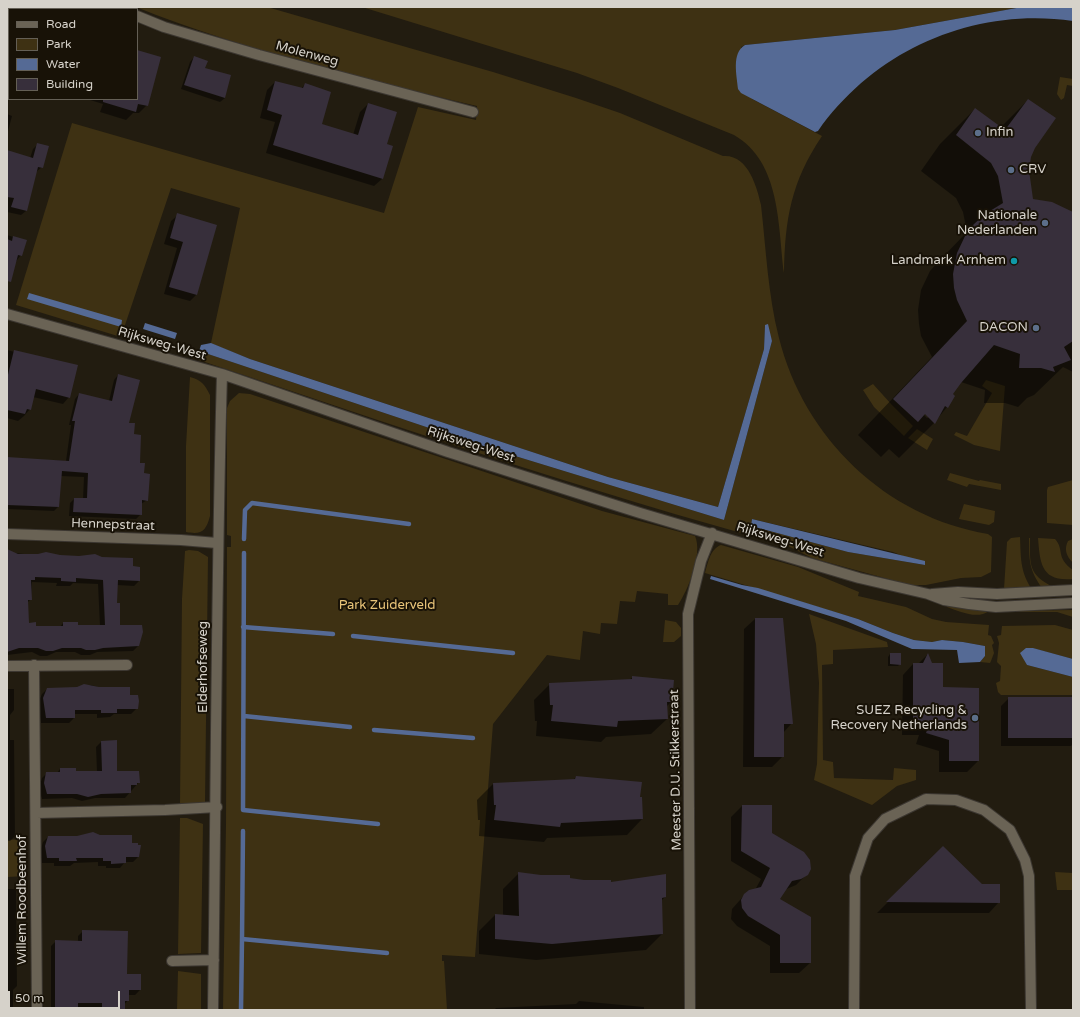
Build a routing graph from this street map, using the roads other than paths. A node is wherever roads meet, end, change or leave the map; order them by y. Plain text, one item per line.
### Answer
1 (138, 16) edge
2 (473, 112) dead end
3 (7, 314) edge
4 (222, 374) junction
5 (712, 533) junction
6 (7, 534) edge
7 (217, 543) junction
8 (1073, 590) edge
9 (928, 594) junction
10 (1073, 603) edge
11 (34, 665) junction
12 (127, 665) dead end
13 (7, 666) edge
14 (217, 806) junction
15 (36, 813) junction
16 (214, 960) junction
17 (172, 961) dead end
18 (37, 1010) edge
19 (213, 1010) edge
20 (690, 1010) edge
21 (854, 1010) edge
22 (1031, 1010) edge

1 - 2 street, Molenweg
3 - 4 street, Rijksweg-West
4 - 5 street, Rijksweg-West
4 - 7 street, Elderhofseweg
5 - 9 street, Rijksweg-West
5 - 20 street, Meester D.U. Stikkerstraat
6 - 7 street, Hennepstraat
7 - 14 street, Elderhofseweg
8 - 9 street, Rijksweg-West
9 - 10 street, Rijksweg-West
11 - 12 street
11 - 13 street
11 - 15 street, Willem Roodbeenhof
14 - 15 street
14 - 16 street, Elderhofseweg
15 - 18 street, Willem Roodbeenhof
16 - 17 street
16 - 19 street, Elderhofseweg
21 - 22 street

